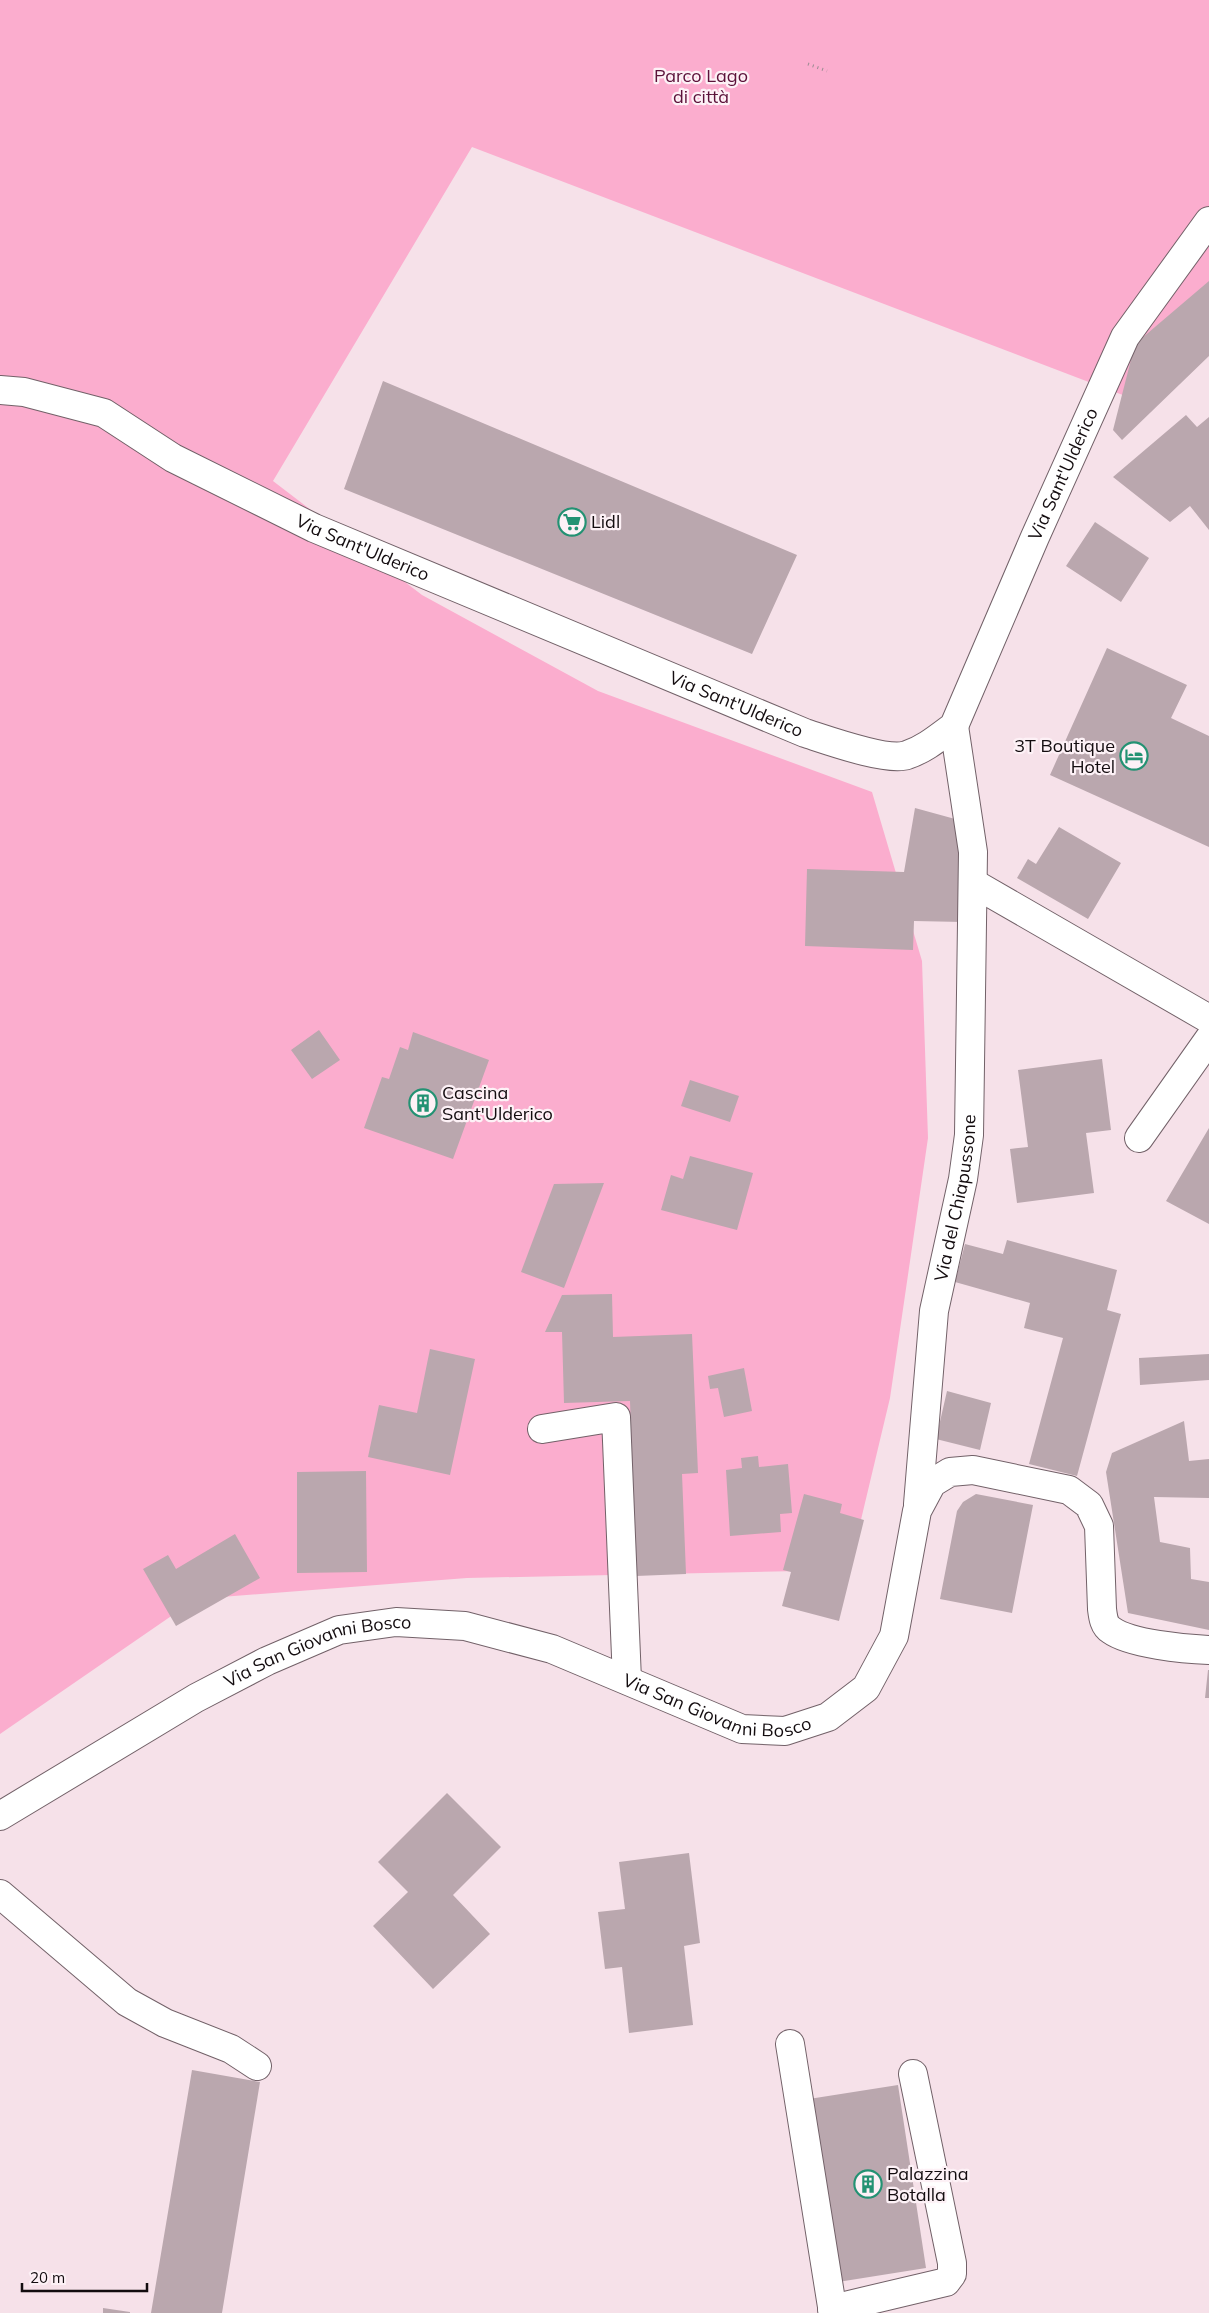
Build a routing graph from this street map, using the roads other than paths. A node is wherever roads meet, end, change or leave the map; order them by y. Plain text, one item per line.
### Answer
1 (1209, 221) edge
2 (0, 390) edge
3 (954, 726) junction
4 (973, 883) junction
5 (1209, 1019) edge
6 (1209, 1039) edge
7 (1139, 1138) dead end
8 (542, 1428) dead end
9 (917, 1511) junction
10 (1209, 1650) edge
11 (627, 1680) junction
12 (0, 1816) edge
13 (0, 1894) edge
14 (790, 2044) dead end
15 (257, 2066) dead end
16 (913, 2074) dead end
17 (832, 2311) edge

1 - 3 street, Via Sant'Ulderico
2 - 3 street, Via Sant'Ulderico
3 - 4 street, Via del Chiapussone
4 - 5 street
4 - 9 street, Via del Chiapussone
6 - 7 street
8 - 11 street
9 - 10 street, Via San Giovanni Bosco
9 - 11 street, Via San Giovanni Bosco
11 - 12 street, Via San Giovanni Bosco
13 - 15 street
14 - 17 street
16 - 17 street

